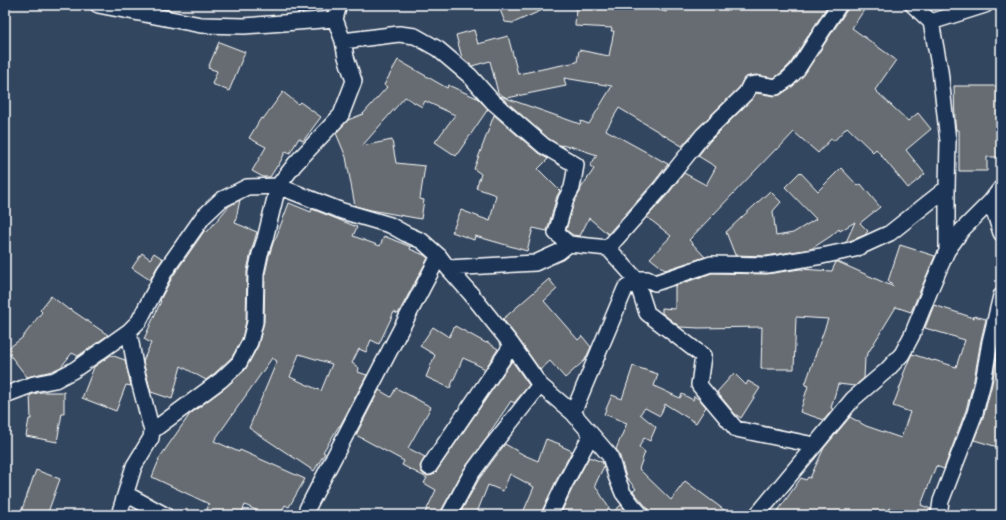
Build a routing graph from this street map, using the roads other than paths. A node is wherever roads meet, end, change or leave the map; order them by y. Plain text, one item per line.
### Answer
1 (98, 5) edge
2 (839, 5) edge
3 (913, 5) edge
4 (985, 5) edge
5 (337, 12) edge
6 (931, 22) junction
7 (344, 41) junction
8 (278, 186) junction
9 (947, 188) junction
10 (1001, 188) edge
11 (991, 201) junction
12 (1001, 233) edge
13 (569, 244) junction
14 (608, 248) junction
15 (947, 251) junction
16 (439, 256) junction
17 (448, 268) junction
18 (636, 279) junction
19 (1001, 296) edge
20 (129, 331) junction
21 (512, 345) junction
22 (540, 385) junction
23 (5, 395) edge
24 (573, 413) junction
25 (152, 431) junction
26 (592, 435) junction
27 (814, 445) junction
28 (429, 467) dead end
29 (126, 494) junction
30 (307, 509) dead end
31 (119, 515) edge
32 (165, 515) edge
33 (449, 515) edge
34 (550, 515) edge
35 (641, 515) edge
36 (757, 515) edge
37 (938, 515) edge

1 - 5 street
2 - 14 street
3 - 6 street
4 - 6 street
5 - 7 street
6 - 9 street
7 - 8 street
7 - 13 street
8 - 16 street
8 - 20 street
8 - 25 street
9 - 15 street
9 - 18 street
10 - 11 street
11 - 12 street
11 - 15 street
13 - 14 street
13 - 17 street
14 - 18 street
15 - 27 street
16 - 17 street
16 - 30 street
17 - 21 street
18 - 24 street
18 - 27 street
19 - 37 street
20 - 23 street
20 - 25 street
21 - 22 street
21 - 28 street
22 - 24 street
22 - 33 street
24 - 26 street
25 - 29 street
26 - 34 street
26 - 35 street
27 - 36 street
29 - 31 street
29 - 32 street

